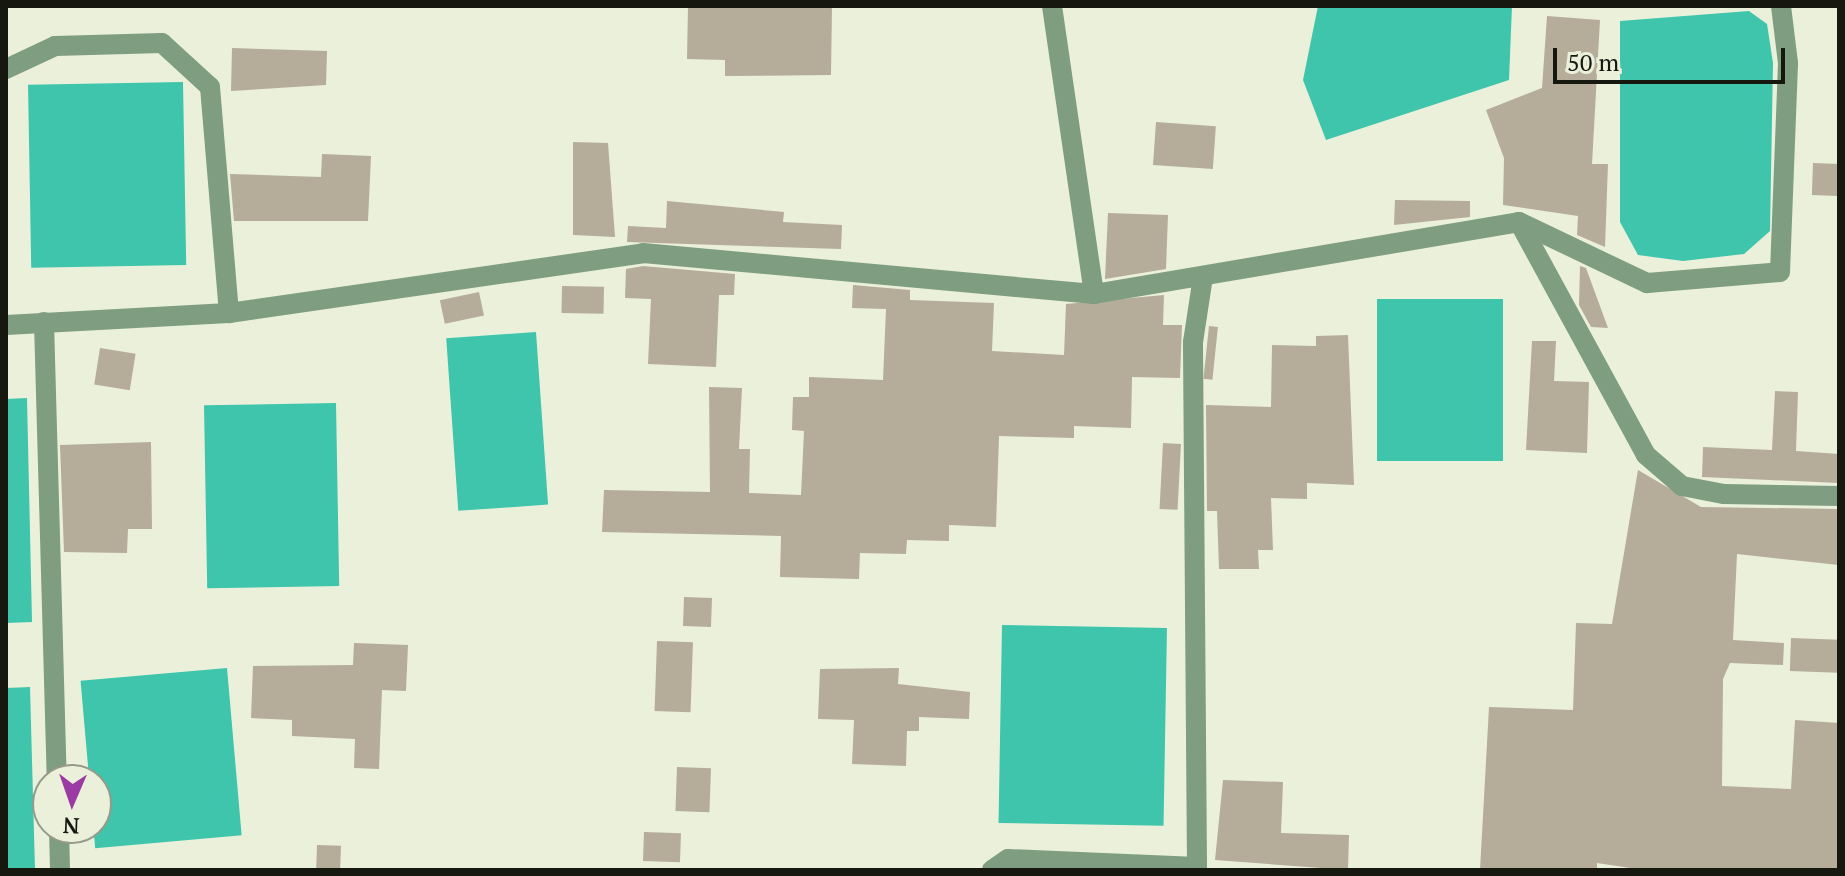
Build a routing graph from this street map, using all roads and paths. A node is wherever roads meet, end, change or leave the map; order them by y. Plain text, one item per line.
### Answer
1 (1052, 6) edge
2 (1781, 6) edge
3 (6, 69) edge
4 (1519, 222) junction
5 (1203, 277) junction
6 (1094, 294) junction
7 (229, 313) junction
8 (44, 322) junction
9 (6, 325) edge
10 (1839, 496) edge
11 (57, 764) edge
12 (59, 844) edge
13 (1197, 869) edge
14 (60, 870) edge
15 (992, 870) edge

1 - 6 street
2 - 4 street
3 - 7 street
4 - 5 street
4 - 10 street
5 - 6 street
5 - 13 street
6 - 7 street
7 - 8 street
8 - 9 street
8 - 11 street
12 - 14 street
13 - 15 street

